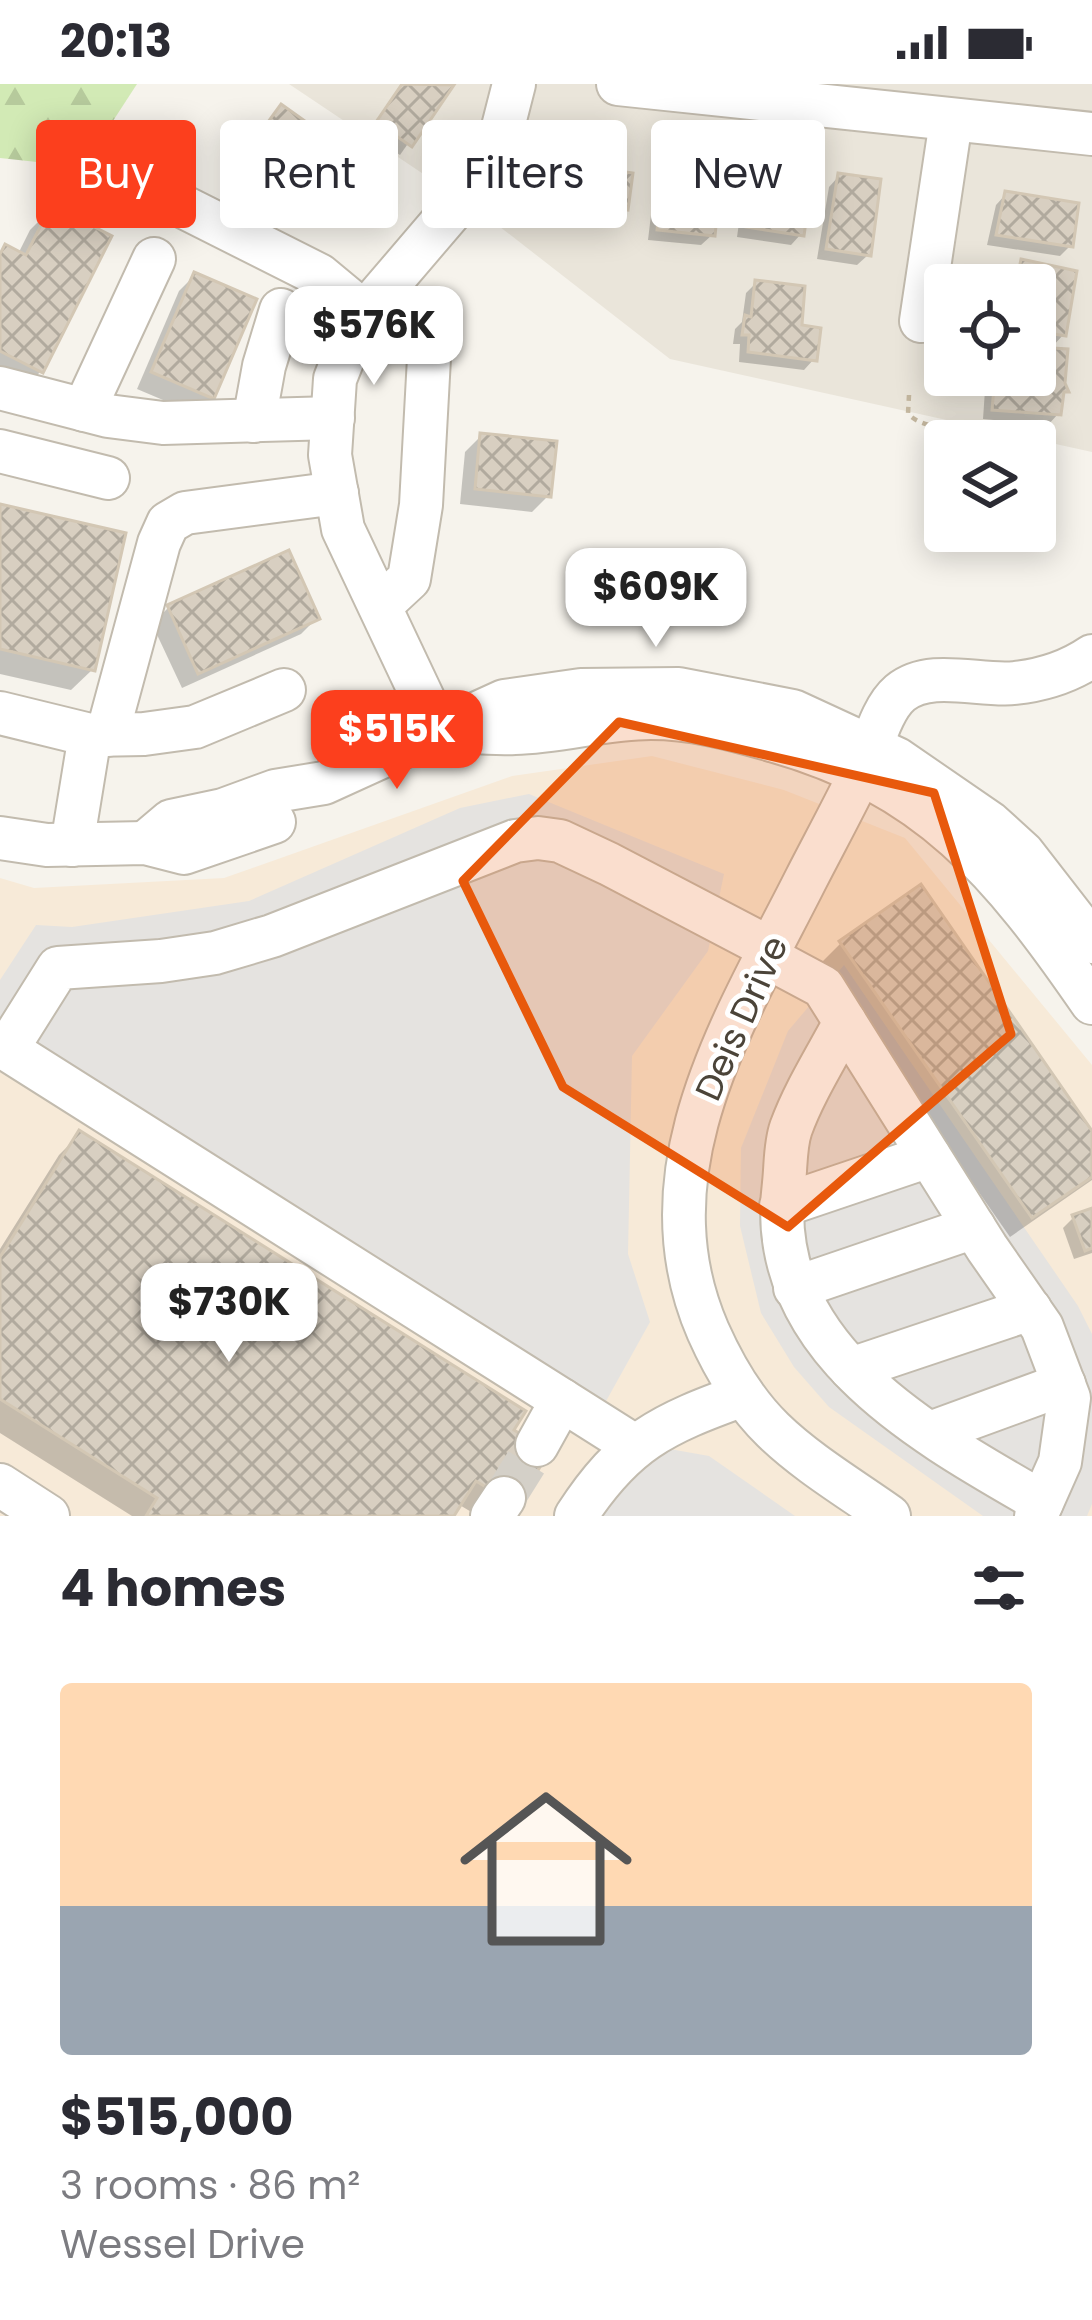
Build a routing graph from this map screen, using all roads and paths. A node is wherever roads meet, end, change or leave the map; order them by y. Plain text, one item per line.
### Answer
1 (514, 84) edge
2 (618, 84) edge
3 (831, 95) edge
4 (951, 121) junction
5 (1092, 134) edge
6 (196, 213) edge
7 (154, 259) dead end
8 (281, 310) dead end
9 (366, 314) junction
10 (922, 321) dead end
11 (0, 388) edge
12 (909, 395) dead end
13 (84, 410) junction
14 (333, 418) junction
15 (254, 421) junction
16 (924, 424) edge
17 (0, 452) edge
18 (108, 478) dead end
19 (337, 493) junction
20 (381, 605) junction
21 (1092, 656) edge
22 (284, 690) dead end
23 (0, 713) edge
24 (438, 730) junction
25 (99, 735) junction
26 (867, 758) junction
27 (0, 838) edge
28 (72, 845) junction
29 (1092, 942) edge
30 (769, 953) junction
31 (1092, 1003) edge
32 (845, 1022) junction
33 (3, 1047) edge
34 (929, 1156) junction
35 (781, 1206) junction
36 (974, 1227) junction
37 (795, 1288) junction
38 (1030, 1309) junction
39 (851, 1369) junction
40 (1064, 1384) junction
41 (743, 1395) junction
42 (562, 1400) junction
43 (930, 1433) junction
44 (537, 1445) tunnel mouth
45 (633, 1445) junction
46 (0, 1485) edge
47 (1039, 1509) edge
48 (48, 1516) edge
49 (576, 1516) edge
50 (890, 1516) edge

1 - 9 street
2 - 3 street
3 - 4 street
4 - 5 street
4 - 10 street
6 - 9 street
7 - 13 street
8 - 15 street
9 - 14 street
9 - 20 street
11 - 13 street
12 - 16 path
13 - 15 street
14 - 15 street
14 - 19 street
17 - 18 street
19 - 20 street
19 - 25 street
20 - 24 street
21 - 26 street, Deis Drive
22 - 25 street
23 - 25 street
24 - 26 street
24 - 28 street
25 - 28 street
26 - 29 street
26 - 30 street, Deis Drive
26 - 31 street
27 - 28 street
30 - 32 street
30 - 33 street
30 - 41 street, Deis Drive
32 - 34 street
32 - 35 street
33 - 42 street
34 - 35 street
34 - 36 street
35 - 37 street
36 - 37 street
36 - 38 street
37 - 39 street
38 - 39 street
38 - 40 street
39 - 43 street
40 - 43 street
40 - 47 street
41 - 45 street
41 - 50 street, Deis Drive
42 - 44 street
42 - 45 street
43 - 47 street
45 - 49 street
46 - 48 street

